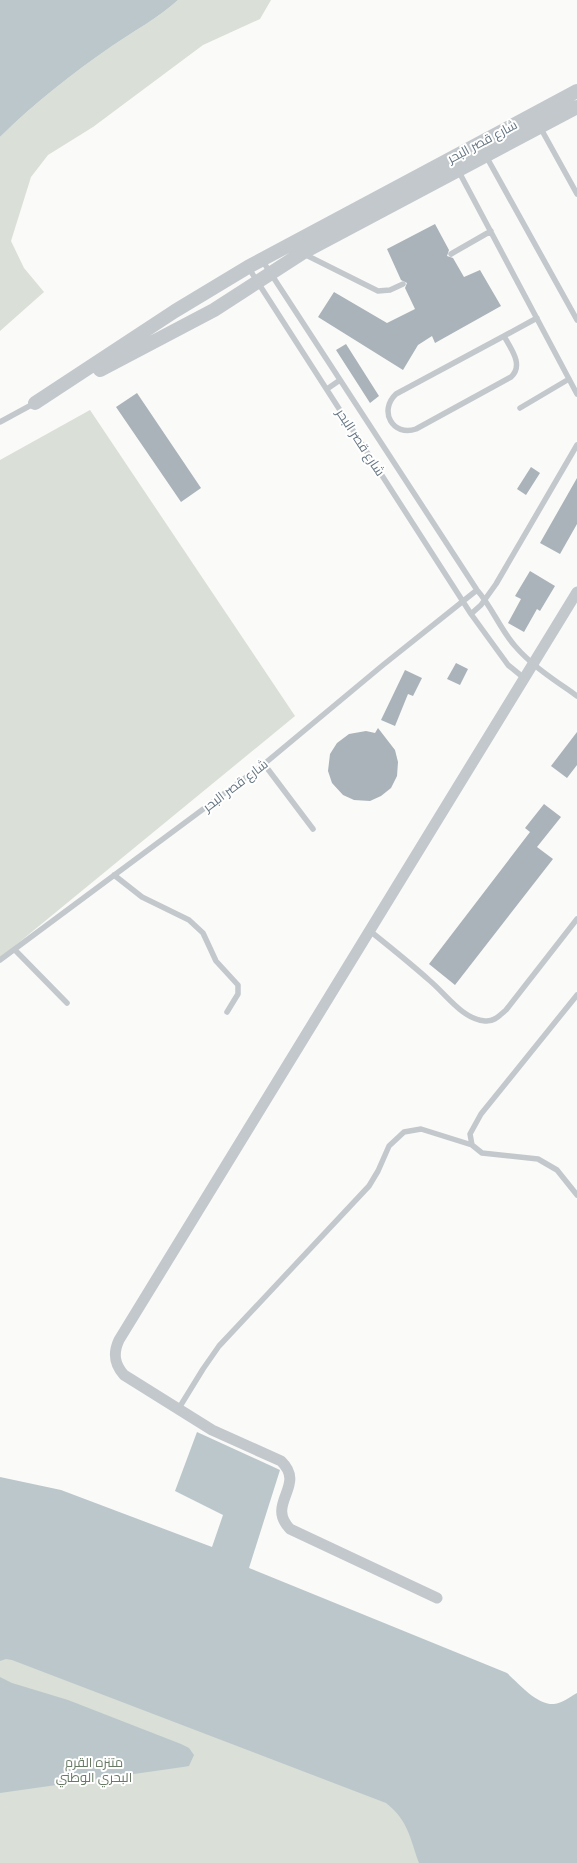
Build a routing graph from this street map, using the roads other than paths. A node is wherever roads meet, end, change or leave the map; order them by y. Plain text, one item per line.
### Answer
1 (577, 91) edge
2 (577, 107) edge
3 (534, 114) junction
4 (540, 126) junction
5 (485, 155) junction
6 (458, 170) junction
7 (577, 194) edge
8 (491, 231) junction
9 (302, 253) junction
10 (451, 254) dead end
11 (261, 260) junction
12 (248, 267) junction
13 (271, 272) junction
14 (257, 282) junction
15 (403, 284) dead end
16 (537, 318) junction
17 (577, 320) edge
18 (504, 336) junction
19 (569, 379) junction
20 (340, 380) junction
21 (327, 389) junction
22 (577, 394) edge
23 (35, 403) junction
24 (520, 408) dead end
25 (0, 422) edge
26 (577, 445) edge
27 (477, 590) junction
28 (577, 592) edge
29 (485, 600) junction
30 (464, 602) junction
31 (471, 614) junction
32 (533, 663) junction
33 (524, 678) junction
34 (577, 696) edge
35 (264, 764) junction
36 (313, 829) dead end
37 (114, 875) junction
38 (577, 919) edge
39 (370, 931) junction
40 (15, 950) junction
41 (0, 960) edge
42 (577, 995) edge
43 (67, 1003) dead end
44 (227, 1012) dead end
45 (472, 1145) junction
46 (577, 1195) edge
47 (179, 1408) junction
48 (437, 1598) dead end

1 - 3 street, شارع قصر البحر
2 - 4 street, شارع قصر البحر
3 - 4 lane
3 - 11 street, شارع قصر البحر
4 - 5 street, شارع قصر البحر
4 - 7 lane
5 - 6 street, شارع قصر البحر
5 - 17 lane
6 - 8 lane
6 - 9 street, شارع قصر البحر
8 - 10 lane
8 - 16 lane
9 - 13 street, شارع قصر البحر
9 - 15 lane
11 - 12 street, شارع قصر البحر
11 - 13 lane, شارع قصر البحر
12 - 14 lane, شارع قصر البحر
12 - 23 street, شارع قصر البحر
13 - 14 street, شارع قصر البحر
13 - 20 lane, شارع قصر البحر
14 - 21 lane, شارع قصر البحر
14 - 23 street, شارع قصر البحر
16 - 18 lane
16 - 19 lane
18 - 18 lane
19 - 22 lane
19 - 24 lane
20 - 21 lane
20 - 27 lane, شارع قصر البحر
21 - 30 lane, شارع قصر البحر
23 - 25 lane, شارع قصر البحر
26 - 29 lane
27 - 29 lane, شارع قصر البحر
27 - 30 lane, شارع قصر البحر
28 - 32 street
29 - 31 lane
29 - 32 lane, شارع قصر البحر
30 - 31 lane, شارع قصر البحر
30 - 35 lane, شارع قصر البحر
31 - 33 lane, شارع قصر البحر
32 - 33 street
32 - 34 lane, شارع قصر البحر
33 - 39 street
35 - 36 lane
35 - 37 lane, شارع قصر البحر
37 - 40 lane, شارع قصر البحر
37 - 44 lane
38 - 39 lane
39 - 47 street
40 - 41 lane, شارع قصر البحر
40 - 43 lane
42 - 45 lane
45 - 46 lane
45 - 47 lane
47 - 48 street

